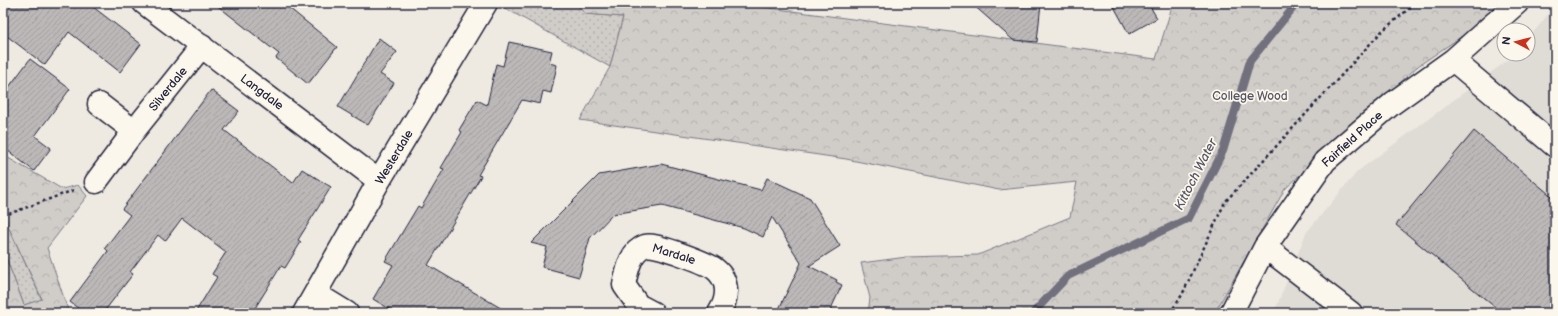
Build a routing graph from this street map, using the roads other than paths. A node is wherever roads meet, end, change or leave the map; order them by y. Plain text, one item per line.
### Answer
1 (144, 3) edge
2 (486, 3) edge
3 (1517, 3) edge
4 (202, 46) junction
5 (1453, 60) junction
6 (99, 104) dead end
7 (134, 131) junction
8 (1555, 146) edge
9 (379, 181) junction
10 (96, 182) road end
11 (1265, 247) junction
12 (316, 294) junction
13 (304, 313) edge
14 (347, 313) edge
15 (653, 313) edge
16 (719, 313) edge
17 (1231, 313) edge
18 (1351, 313) edge

1 - 4 street, Langdale
2 - 9 street, Westerdale
3 - 5 street, Fairfield Place
4 - 7 street, Silverdale
4 - 9 street, Langdale
5 - 8 street
5 - 11 street, Fairfield Place
6 - 7 street
7 - 10 street, Silverdale
9 - 12 street, Westerdale
11 - 17 street, Fairfield Place
11 - 18 street
12 - 13 street, Westerdale
12 - 14 street
15 - 16 street, Mardale

